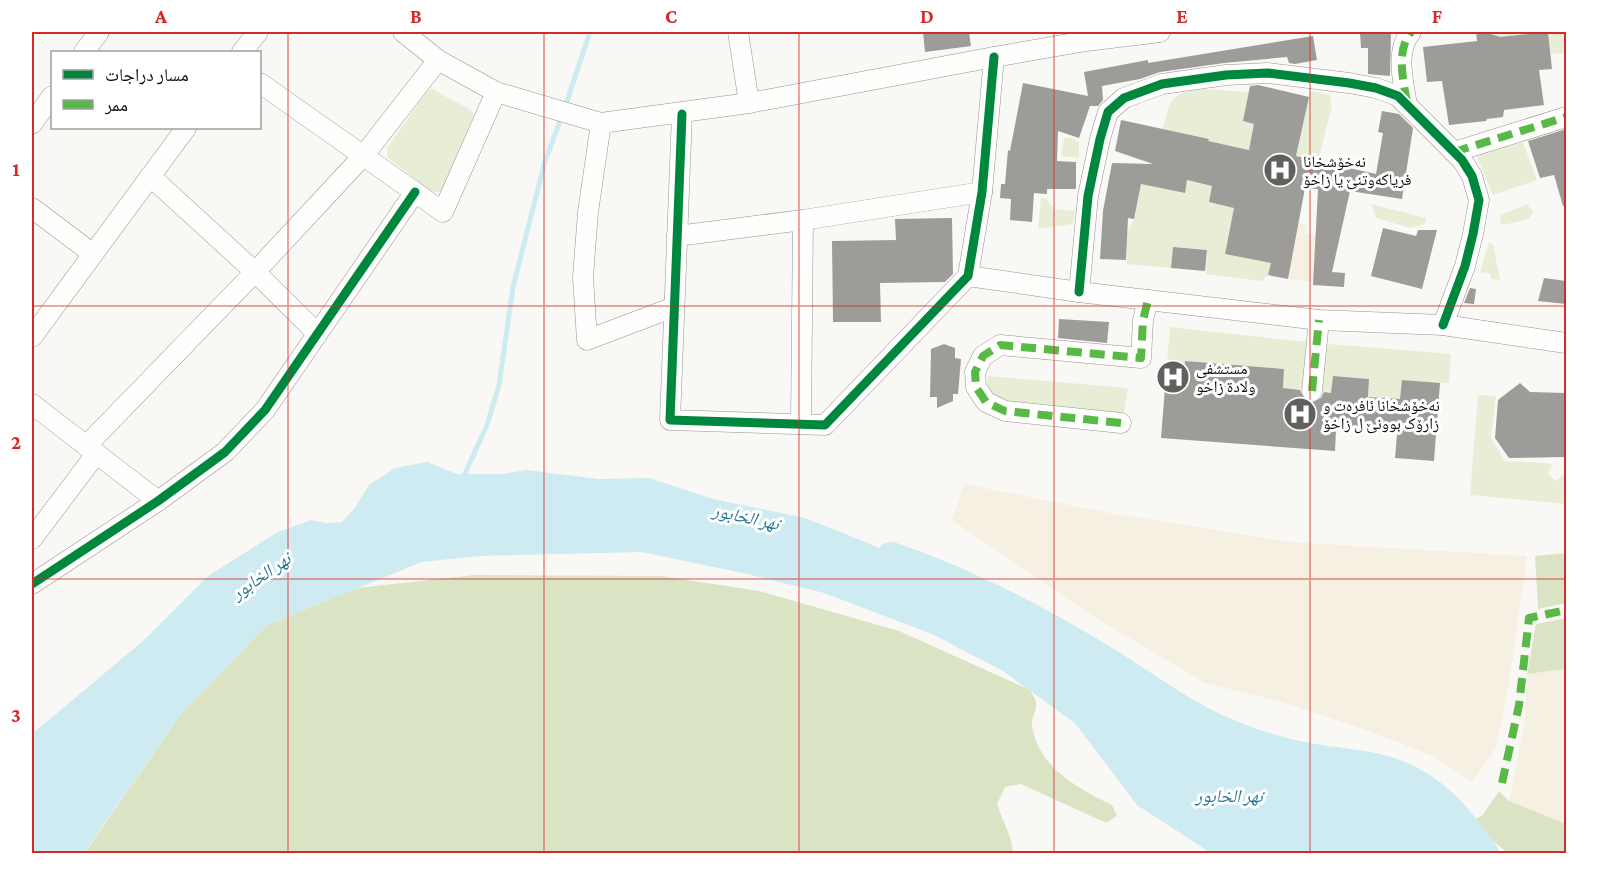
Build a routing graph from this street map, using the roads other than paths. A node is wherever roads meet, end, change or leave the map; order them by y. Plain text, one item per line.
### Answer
1 (99, 32) edge
2 (258, 32) edge
3 (403, 32) edge
4 (738, 32) edge
5 (1160, 32) edge
6 (1411, 32) edge
7 (1085, 36) edge
8 (85, 51) edge
9 (243, 51) edge
10 (994, 57) junction
11 (438, 60) junction
12 (261, 84) edge
13 (503, 94) junction
14 (51, 97) edge
15 (749, 103) junction
16 (1407, 105) junction
17 (682, 114) junction
18 (1566, 117) edge
19 (601, 123) junction
20 (32, 124) edge
21 (185, 129) edge
22 (1454, 152) junction
23 (364, 155) junction
24 (150, 176) junction
25 (415, 192) junction
26 (982, 192) junction
27 (32, 208) edge
28 (803, 220) junction
29 (677, 236) junction
30 (93, 254) junction
31 (255, 272) junction
32 (968, 276) junction
33 (1079, 292) junction
34 (1148, 300) junction
35 (674, 307) junction
36 (1319, 320) junction
37 (1443, 325) junction
38 (317, 333) junction
39 (32, 337) edge
40 (1566, 343) edge
41 (1312, 391) dead end
42 (32, 404) edge
43 (1121, 423) dead end
44 (801, 424) junction
45 (91, 450) junction
46 (158, 501) junction
47 (32, 539) edge
48 (32, 584) edge

1 - 8 street
2 - 9 street
3 - 11 street
4 - 15 street
5 - 7 street
6 - 16 street
7 - 10 street
10 - 15 street
10 - 26 street
11 - 13 street
11 - 23 street
12 - 23 street
13 - 19 street
13 - 25 street
14 - 20 street
15 - 17 street
16 - 22 street
16 - 33 street
17 - 19 street
17 - 29 street
18 - 22 street
19 - 35 street
21 - 24 street
22 - 37 street
23 - 25 street
23 - 31 street
24 - 30 street
24 - 31 street
25 - 38 street
26 - 28 street
26 - 32 street
27 - 30 street
28 - 29 street
28 - 44 street
29 - 35 street
30 - 39 street
31 - 38 street
31 - 45 street
32 - 33 street
32 - 44 street
33 - 34 street
34 - 36 street
34 - 43 street
35 - 44 street
36 - 37 street
36 - 41 street
37 - 40 street
38 - 46 street
42 - 45 street
45 - 46 street
45 - 47 street
46 - 48 street

